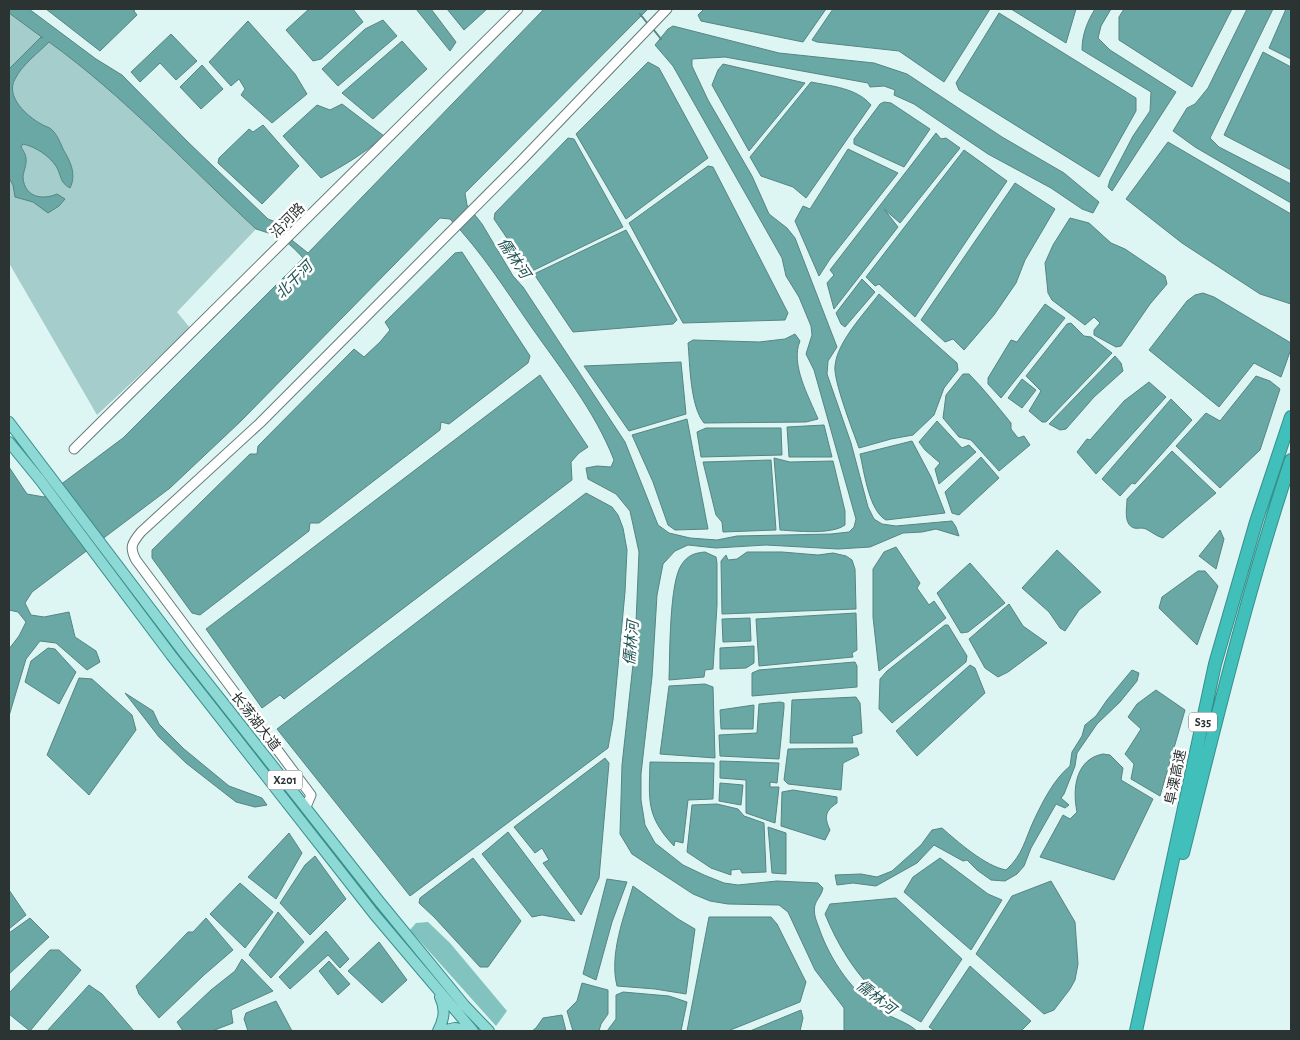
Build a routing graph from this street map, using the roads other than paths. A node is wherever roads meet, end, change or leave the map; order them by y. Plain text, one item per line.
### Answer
1 (518, 9) edge
2 (667, 9) edge
3 (1291, 417) edge
4 (9, 422) edge
5 (9, 442) edge
6 (74, 449) dead end
7 (1291, 460) edge
8 (45, 478) junction
9 (104, 557) junction
10 (306, 807) junction
11 (432, 983) junction
12 (465, 1006) junction
13 (457, 1014) junction
14 (439, 1031) edge
15 (471, 1031) edge
16 (489, 1031) edge
17 (1136, 1031) edge
18 (1144, 1031) edge

1 - 6 street, 沿河路
2 - 10 street
3 - 17 highway, 阜溧高速 / S35
4 - 8 main road, 长荡湖大道 / X201
5 - 8 main road, 长荡湖大道 / X201
7 - 18 highway, 阜溧高速 / S35
8 - 9 main road, 长荡湖大道 / X201
9 - 10 main road, 长荡湖大道 / X201
9 - 11 main road, 长荡湖大道 / X201
10 - 12 main road, 长荡湖大道 / X201
11 - 13 main road, 长荡湖大道 / X201
11 - 14 main road
12 - 13 main road
12 - 16 main road, 长荡湖大道 / X201
13 - 14 main road
13 - 15 main road, 长荡湖大道 / X201
14 - 15 main road

